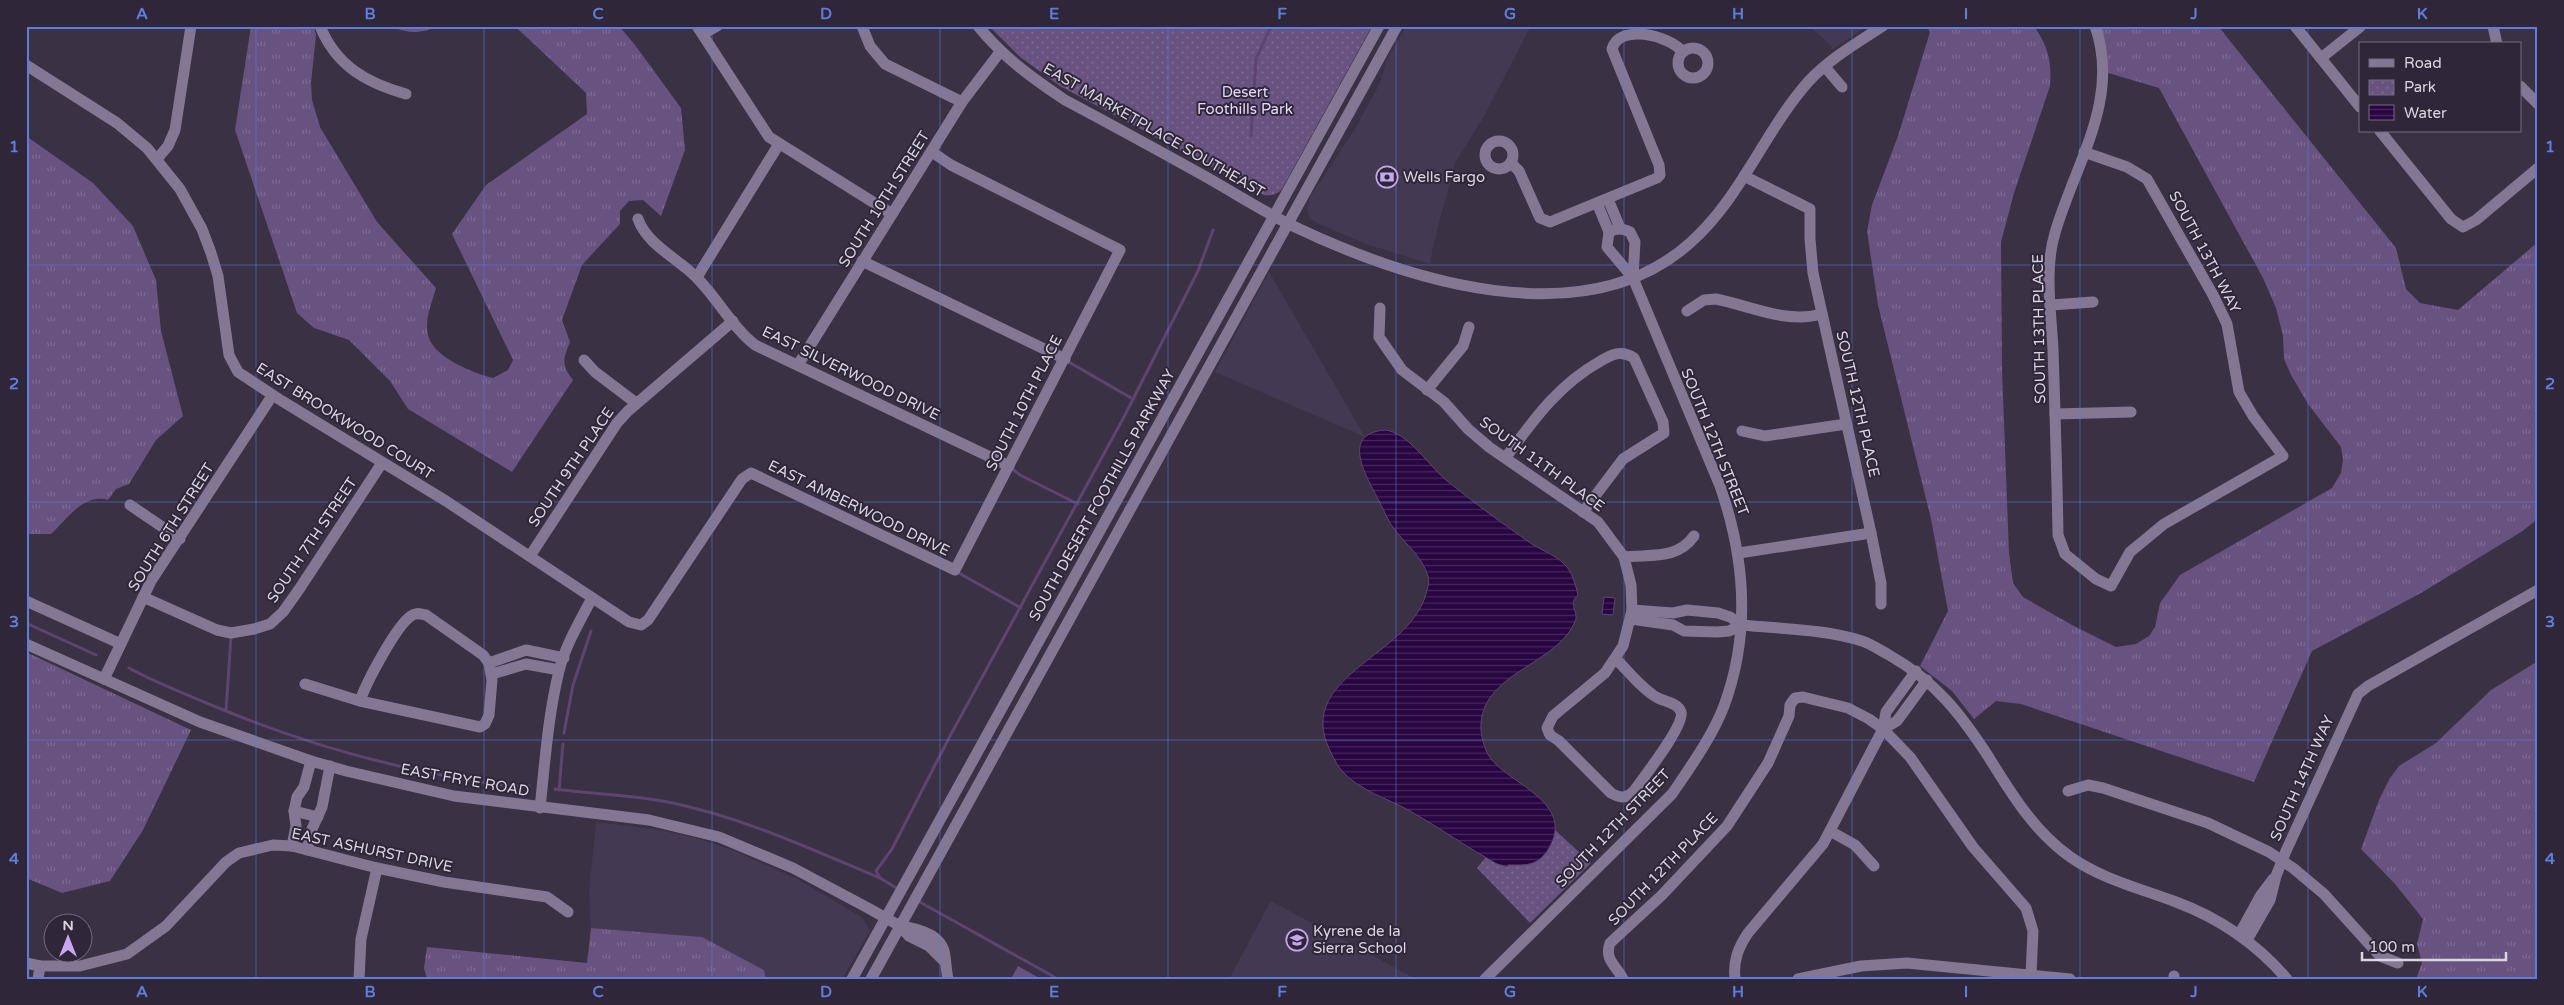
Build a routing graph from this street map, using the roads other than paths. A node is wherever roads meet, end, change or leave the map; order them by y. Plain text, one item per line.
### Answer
1 (191, 26) edge
2 (320, 26) edge
3 (717, 26) edge
4 (862, 26) edge
5 (978, 26) edge
6 (1379, 26) edge
7 (1397, 26) edge
8 (1883, 26) edge
9 (2095, 26) edge
10 (2295, 26) edge
11 (2493, 26) edge
12 (2360, 27) edge
13 (700, 30) edge
14 (2497, 42) edge
15 (1000, 52) junction
16 (1683, 52) dead end
17 (2321, 58) junction
18 (26, 65) edge
19 (1825, 67) junction
20 (1842, 88) dead end
21 (2522, 88) edge
22 (406, 94) dead end
23 (962, 102) junction
24 (2538, 104) edge
25 (2359, 106) edge
26 (2381, 132) edge
27 (780, 144) junction
28 (932, 152) junction
29 (2084, 152) junction
30 (157, 159) junction
31 (1511, 163) dead end
32 (2538, 168) edge
33 (1744, 176) junction
34 (1603, 201) junction
35 (892, 214) junction
36 (1275, 215) junction
37 (638, 219) dead end
38 (1289, 224) junction
39 (1615, 230) junction
40 (862, 261) junction
41 (697, 277) junction
42 (1632, 278) junction
43 (2093, 302) dead end
44 (2051, 305) junction
45 (1380, 308) dead end
46 (1687, 310) dead end
47 (1822, 314) junction
48 (733, 321) junction
49 (1469, 327) dead end
50 (1065, 359) junction
51 (584, 360) dead end
52 (798, 365) junction
53 (1427, 390) junction
54 (272, 396) junction
55 (636, 403) junction
56 (2131, 412) dead end
57 (2055, 414) junction
58 (1846, 424) junction
59 (1742, 431) dead end
60 (1506, 457) junction
61 (382, 463) junction
62 (1009, 466) junction
63 (130, 505) dead end
64 (1583, 512) junction
65 (1872, 533) junction
66 (1694, 536) dead end
67 (180, 539) junction
68 (1739, 553) junction
69 (530, 556) junction
70 (1624, 557) junction
71 (955, 570) joint
72 (2111, 586) joint
73 (2538, 590) edge
74 (143, 596) junction
75 (592, 598) junction
76 (26, 601) edge
77 (1881, 604) dead end
78 (1701, 611) junction
79 (1632, 615) junction
80 (641, 626) joint
81 (1742, 626) junction
82 (1699, 631) junction
83 (26, 644) edge
84 (121, 644) junction
85 (564, 658) junction
86 (1616, 659) junction
87 (490, 668) junction
88 (559, 670) junction
89 (1022, 670) junction
90 (1916, 671) junction
91 (1037, 678) junction
92 (104, 679) junction
93 (1927, 680) junction
94 (305, 684) dead end
95 (1895, 700) junction
96 (360, 701) junction
97 (1906, 709) junction
98 (1883, 729) junction
99 (311, 761) junction
100 (330, 766) junction
101 (304, 787) junction
102 (2068, 791) dead end
103 (323, 793) junction
104 (540, 808) junction
105 (294, 811) junction
106 (318, 817) junction
107 (1830, 831) junction
108 (292, 846) junction
109 (307, 850) junction
110 (2282, 860) junction
111 (1874, 866) dead end
112 (377, 868) junction
113 (568, 912) dead end
114 (885, 918) junction
115 (900, 926) junction
116 (2243, 937) junction
117 (26, 963) edge
118 (2398, 963) dead end
119 (40, 966) junction
120 (2031, 975) junction
121 (38, 979) edge
122 (359, 979) edge
123 (852, 979) edge
124 (871, 979) edge
125 (948, 979) edge
126 (1485, 979) edge
127 (1623, 979) edge
128 (1735, 979) edge
129 (1798, 979) edge
130 (2070, 979) edge
131 (2287, 979) edge

1 - 30 street
2 - 22 street
3 - 13 street
4 - 23 street
5 - 15 street, EAST MARKETPLACE SOUTHEAST
6 - 36 street, SOUTH DESERT FOOTHILLS PARKWAY
7 - 38 street, SOUTH DESERT FOOTHILLS PARKWAY
8 - 19 street
9 - 29 street, SOUTH 13TH PLACE
10 - 17 street
11 - 14 street
12 - 17 street
13 - 27 street
15 - 23 street, SOUTH 10TH STREET
15 - 36 street, EAST MARKETPLACE SOUTHEAST
16 - 34 street
17 - 25 street
18 - 30 street, EAST BROOKWOOD COURT
19 - 20 street
19 - 33 street
21 - 24 street
23 - 28 street, SOUTH 10TH STREET
26 - 32 street
27 - 35 street
27 - 41 street
28 - 35 street, SOUTH 10TH STREET
28 - 50 street, SOUTH 10TH PLACE
29 - 44 street, SOUTH 13TH PLACE
29 - 72 street, SOUTH 13TH WAY
30 - 54 street, EAST BROOKWOOD COURT
31 - 34 street
33 - 42 street
33 - 47 street, SOUTH 12TH PLACE
34 - 39 street, SOUTH 12TH STREET
35 - 40 street, SOUTH 10TH STREET
36 - 38 street, EAST MARKETPLACE SOUTHEAST
36 - 89 street, SOUTH DESERT FOOTHILLS PARKWAY
37 - 41 street, EAST SILVERWOOD DRIVE
38 - 42 street, EAST MARKETPLACE SOUTHEAST
38 - 91 street, SOUTH DESERT FOOTHILLS PARKWAY
39 - 42 street, SOUTH 12TH STREET
39 - 42 street, SOUTH 12TH STREET
40 - 50 street
40 - 52 street, SOUTH 10TH STREET
41 - 48 street, EAST SILVERWOOD DRIVE
42 - 68 street, SOUTH 12TH STREET
43 - 44 street
44 - 57 street, SOUTH 13TH PLACE
45 - 53 street, SOUTH 11TH PLACE
46 - 47 street
47 - 58 street, SOUTH 12TH PLACE
48 - 52 street, EAST SILVERWOOD DRIVE
48 - 55 street, SOUTH 9TH PLACE
49 - 53 street
50 - 62 street, SOUTH 10TH PLACE
51 - 55 street
52 - 62 street, EAST SILVERWOOD DRIVE
53 - 60 street, SOUTH 11TH PLACE
54 - 61 street, EAST BROOKWOOD COURT
54 - 67 street, SOUTH 6TH STREET
55 - 69 street, SOUTH 9TH PLACE
56 - 57 street
57 - 72 street, SOUTH 13TH PLACE
58 - 59 street
58 - 65 street, SOUTH 12TH PLACE
60 - 64 street, SOUTH 11TH PLACE
60 - 64 street
61 - 69 street, EAST BROOKWOOD COURT
61 - 74 street, SOUTH 7TH STREET
62 - 71 street, SOUTH 10TH PLACE
63 - 67 street
64 - 70 street, SOUTH 11TH PLACE
65 - 68 street
65 - 77 street, SOUTH 12TH PLACE
66 - 70 street
67 - 74 street, SOUTH 6TH STREET
68 - 81 street, SOUTH 12TH STREET
69 - 75 street, EAST BROOKWOOD COURT
70 - 79 street, SOUTH 11TH PLACE
71 - 80 street, EAST AMBERWOOD DRIVE
73 - 110 street, SOUTH 14TH WAY
74 - 84 street, SOUTH 6TH STREET
75 - 80 street, EAST BROOKWOOD COURT
75 - 85 street
76 - 84 street
78 - 79 street
78 - 81 street
78 - 82 street
79 - 82 street
79 - 86 street, SOUTH 11TH PLACE
81 - 82 street
81 - 90 street
81 - 126 street, SOUTH 12TH STREET
83 - 92 street, EAST FRYE ROAD
84 - 92 street, SOUTH 6TH STREET
85 - 87 street
85 - 88 street
86 - 86 street, SOUTH 11TH PLACE
87 - 88 street
87 - 96 street
87 - 96 street
88 - 104 street
89 - 91 street
89 - 114 street, SOUTH DESERT FOOTHILLS PARKWAY
90 - 93 street
90 - 95 street
91 - 115 street, SOUTH DESERT FOOTHILLS PARKWAY
92 - 99 street, EAST FRYE ROAD
93 - 97 street
93 - 116 street
94 - 96 street
95 - 97 street
95 - 98 street
97 - 98 street
98 - 107 street
98 - 120 street
98 - 127 street, SOUTH 12TH PLACE
99 - 100 street, EAST FRYE ROAD
99 - 101 street
100 - 103 street
100 - 104 street, EAST FRYE ROAD
101 - 103 street
101 - 105 street
102 - 110 street
103 - 106 street
104 - 114 street, EAST FRYE ROAD
105 - 106 street
105 - 108 street
106 - 109 street
107 - 111 street
107 - 128 street
108 - 109 street, EAST ASHURST DRIVE
108 - 119 street, EAST ASHURST DRIVE
109 - 112 street, EAST ASHURST DRIVE
110 - 116 street, SOUTH 14TH WAY
110 - 118 street
112 - 113 street, EAST ASHURST DRIVE
112 - 122 street
114 - 115 street, EAST FRYE ROAD
114 - 123 street, SOUTH DESERT FOOTHILLS PARKWAY
115 - 124 street, SOUTH DESERT FOOTHILLS PARKWAY
115 - 125 street, EAST FRYE ROAD
116 - 131 street
117 - 119 street, EAST ASHURST DRIVE
119 - 121 street
120 - 129 street
120 - 130 street

